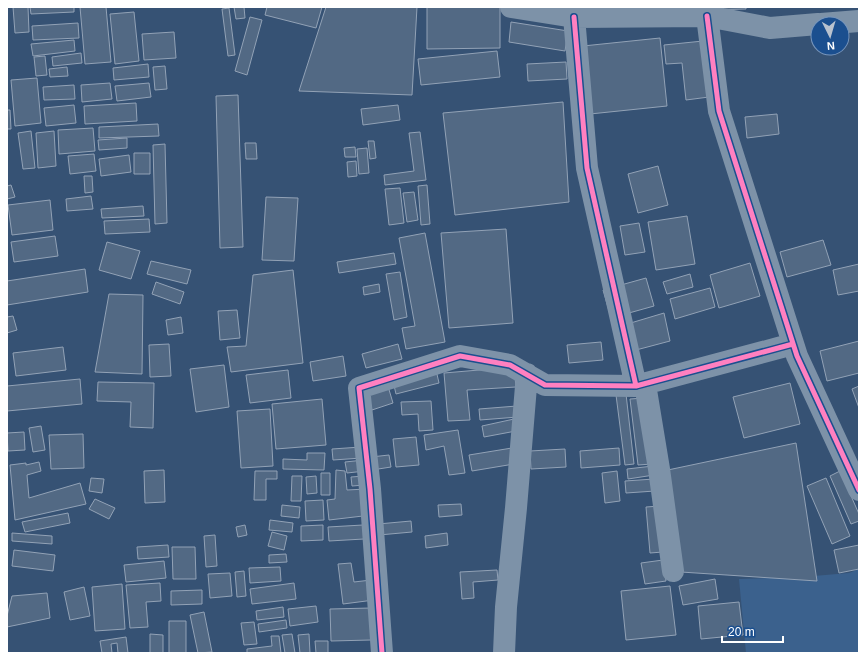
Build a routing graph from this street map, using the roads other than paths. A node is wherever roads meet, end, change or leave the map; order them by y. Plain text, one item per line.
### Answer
1 (511, 7) edge
2 (707, 16) junction
3 (574, 17) junction
4 (810, 25) edge
5 (793, 344) junction
6 (527, 374) junction
7 (641, 385) junction
8 (859, 490) edge
9 (673, 571) dead end
10 (382, 653) edge
11 (504, 653) edge

1 - 3 street
2 - 3 street
2 - 4 street
2 - 5 street
3 - 7 street
5 - 7 street
5 - 8 street
6 - 7 street
6 - 10 street
6 - 11 street
7 - 9 street

